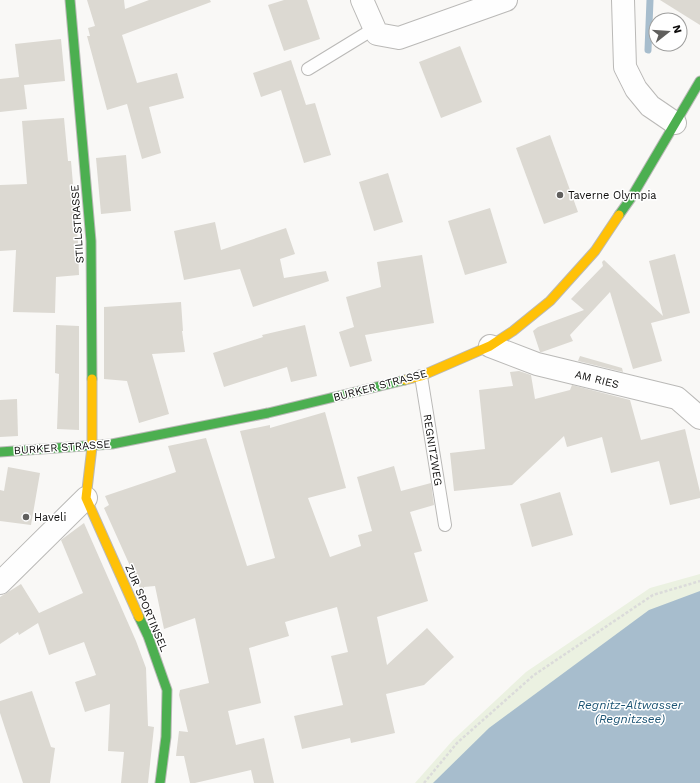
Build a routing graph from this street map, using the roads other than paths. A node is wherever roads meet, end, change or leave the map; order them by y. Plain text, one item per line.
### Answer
1 (70, 0) edge
2 (362, 0) edge
3 (506, 0) edge
4 (623, 0) edge
5 (375, 28) junction
6 (308, 69) dead end
7 (700, 81) edge
8 (694, 104) edge
9 (675, 123) junction
10 (490, 346) junction
11 (421, 376) junction
12 (700, 418) edge
13 (92, 447) junction
14 (0, 452) edge
15 (86, 498) junction
16 (445, 525) dead end
17 (0, 583) edge
18 (160, 783) edge

1 - 13 main road, STILLSTRASSE
2 - 5 street
3 - 5 street
4 - 9 street
5 - 6 lane
7 - 8 main road, BURKER STRASSE
8 - 9 main road, BURKER STRASSE
9 - 10 main road, BURKER STRASSE
10 - 11 main road, BURKER STRASSE
10 - 12 street, AM RIES
11 - 13 main road, BURKER STRASSE
11 - 16 lane, REGNITZWEG
13 - 14 main road, BURKER STRASSE
13 - 15 main road
15 - 17 street
15 - 18 main road, ZUR SPORTINSEL

